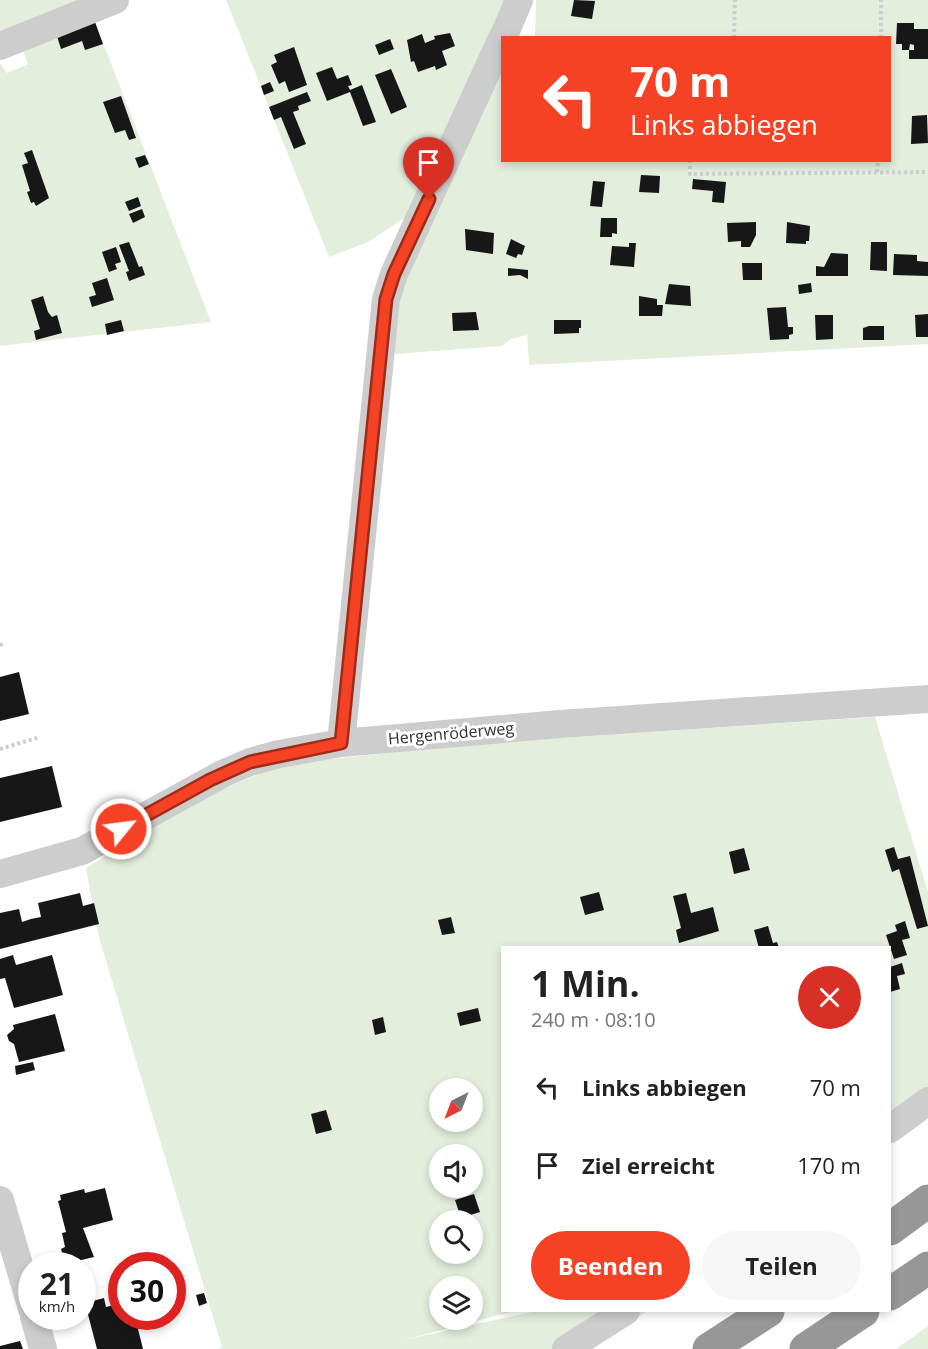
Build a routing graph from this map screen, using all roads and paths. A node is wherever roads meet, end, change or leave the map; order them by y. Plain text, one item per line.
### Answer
1 (115, 0) edge
2 (519, 0) edge
3 (735, 0) edge
4 (881, 0) edge
5 (504, 36) edge
6 (734, 36) edge
7 (881, 36) edge
8 (501, 42) edge
9 (0, 46) edge
10 (690, 162) edge
11 (878, 162) edge
12 (878, 172) junction
13 (928, 172) edge
14 (928, 699) edge
15 (40, 737) dead end
16 (341, 743) junction
17 (0, 749) edge
18 (0, 874) edge
19 (928, 1101) edge
20 (891, 1128) edge
21 (0, 1200) edge
22 (928, 1201) edge
23 (891, 1228) edge
24 (18, 1261) edge
25 (928, 1268) edge
26 (891, 1293) edge
27 (624, 1312) edge
28 (766, 1312) edge
29 (862, 1312) edge
30 (38, 1330) edge
31 (43, 1349) edge
32 (566, 1349) edge
33 (709, 1349) edge
34 (806, 1349) edge

1 - 9 street
2 - 5 street
3 - 6 path
4 - 7 path
8 - 16 street
10 - 12 path
11 - 12 path
12 - 13 path
14 - 16 street, Hergenröderweg
15 - 17 path
16 - 18 street, Hergenröderweg
19 - 20 street
21 - 24 street
22 - 23 highway
25 - 26 highway
27 - 32 street
28 - 33 highway
29 - 34 highway
30 - 31 street

